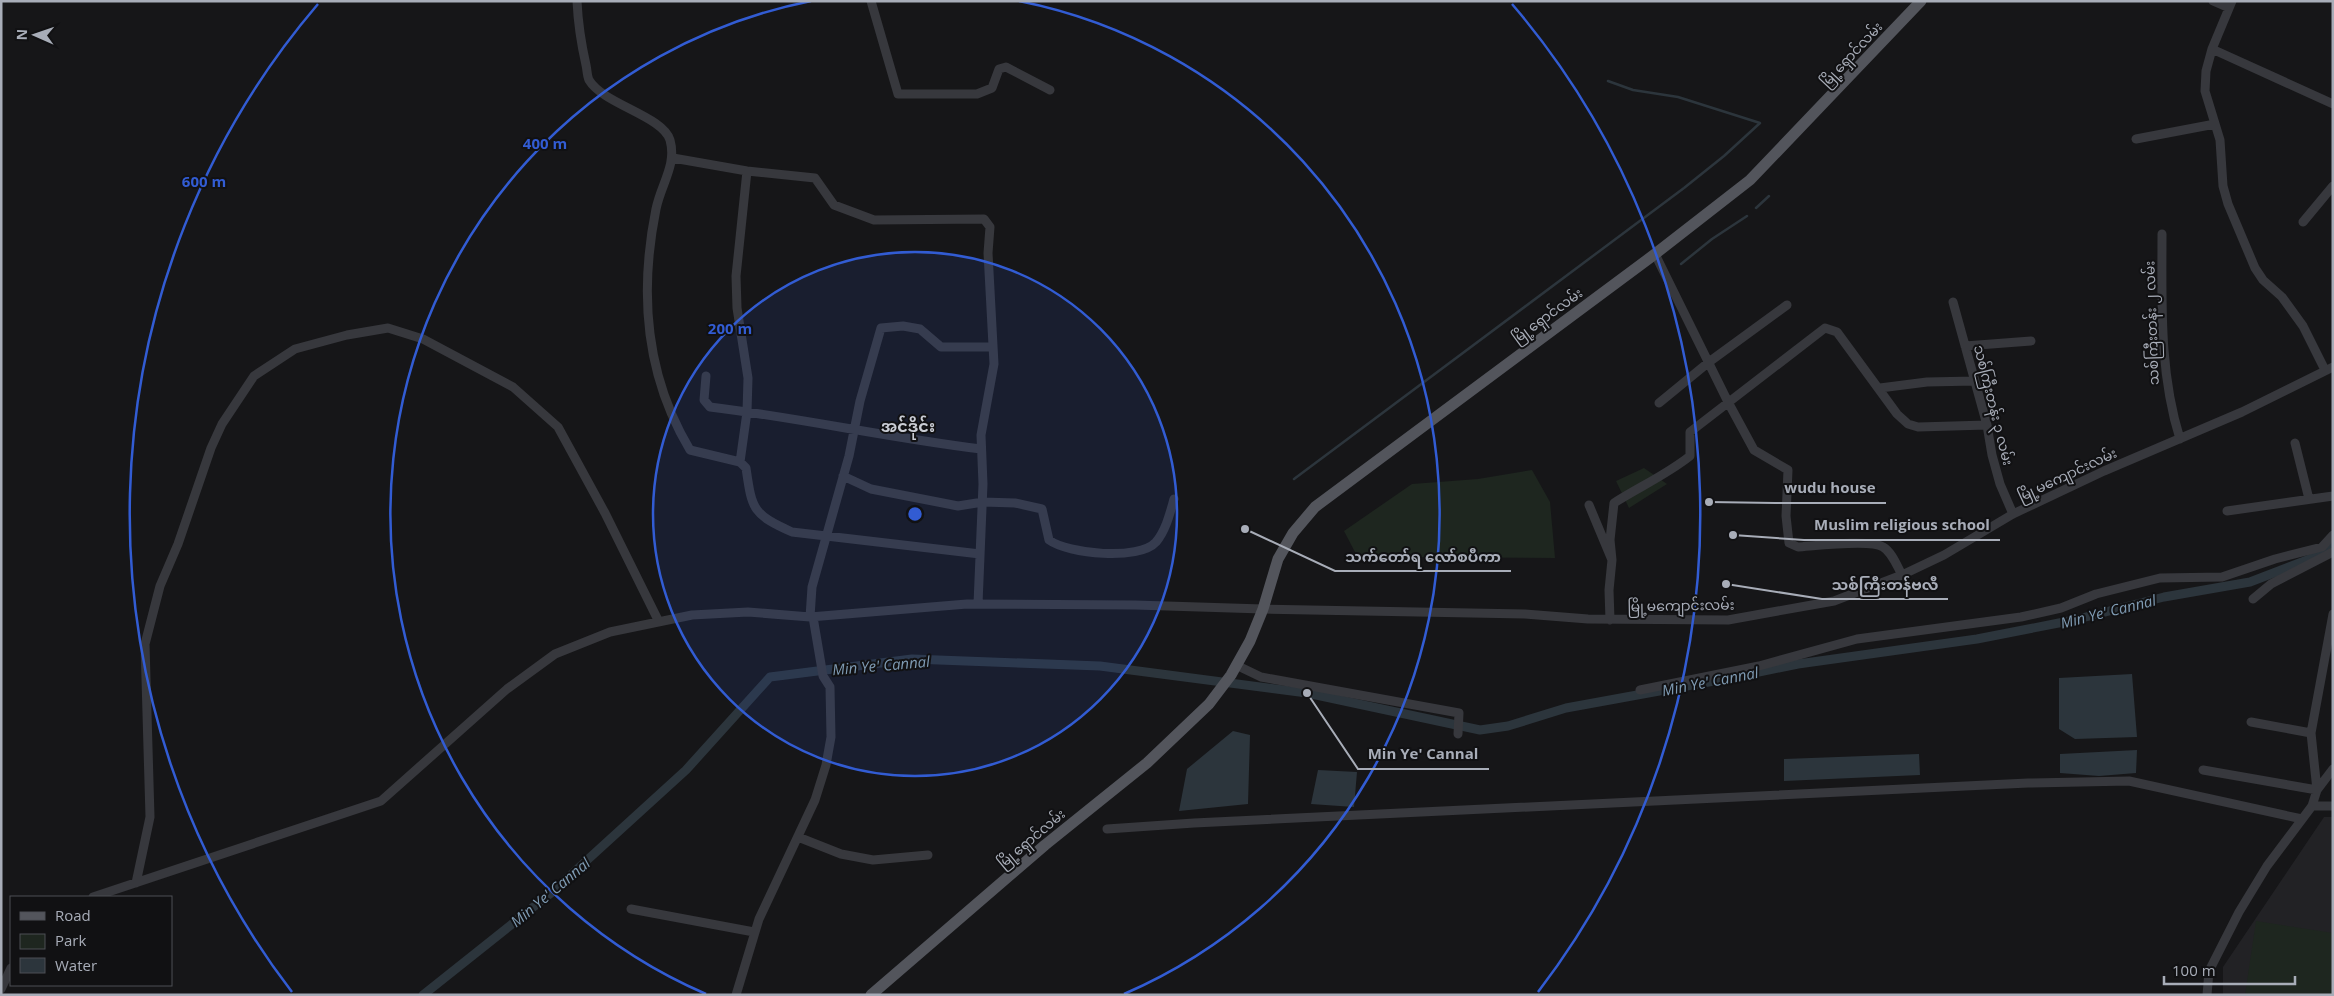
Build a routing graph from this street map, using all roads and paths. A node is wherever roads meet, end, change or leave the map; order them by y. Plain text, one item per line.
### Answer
1 (577, 1) edge
2 (870, 1) edge
3 (1921, 1) edge
4 (2213, 1) edge
5 (2231, 5) edge
6 (2212, 49) junction
7 (1050, 90) dead end
8 (2333, 104) edge
9 (2215, 124) junction
10 (2136, 139) dead end
11 (673, 158) junction
12 (748, 171) junction
13 (2333, 186) edge
14 (2303, 222) dead end
15 (2162, 234) dead end
16 (1655, 254) junction
17 (1953, 302) dead end
18 (1787, 305) dead end
19 (2031, 341) dead end
20 (1965, 346) junction
21 (993, 347) junction
22 (1709, 362) junction
23 (2329, 368) edge
24 (706, 376) dead end
25 (1975, 381) junction
26 (1880, 388) junction
27 (1728, 402) junction
28 (1659, 403) dead end
29 (747, 412) junction
30 (1987, 425) junction
31 (854, 430) junction
32 (2180, 439) junction
33 (2295, 443) dead end
34 (982, 449) junction
35 (740, 462) junction
36 (843, 476) junction
37 (2333, 496) edge
38 (1174, 499) dead end
39 (2309, 499) junction
40 (982, 502) junction
41 (1589, 504) dead end
42 (2227, 511) dead end
43 (2013, 514) junction
44 (2333, 534) edge
45 (825, 537) junction
46 (2333, 552) edge
47 (980, 554) junction
48 (1612, 560) junction
49 (1902, 575) junction
50 (2252, 599) dead end
51 (978, 604) junction
52 (1263, 609) junction
53 (2333, 614) edge
54 (811, 617) junction
55 (1610, 620) junction
56 (659, 622) junction
57 (2329, 660) edge
58 (1233, 670) junction
59 (1640, 690) dead end
60 (2251, 722) dead end
61 (2311, 733) junction
62 (1458, 734) dead end
63 (2333, 769) edge
64 (2203, 770) dead end
65 (2317, 790) junction
66 (2312, 806) junction
67 (2333, 806) edge
68 (2302, 818) junction
69 (1107, 829) dead end
70 (798, 837) junction
71 (928, 855) dead end
72 (136, 883) junction
73 (96, 896) edge
74 (630, 910) dead end
75 (754, 932) junction
76 (10, 970) edge
77 (1, 989) edge
78 (736, 995) edge
79 (871, 995) edge
80 (2206, 995) edge

1 - 11 street
2 - 7 street
3 - 16 main road, မြို့ရှောင်လမ်း
4 - 5 street
5 - 6 street
6 - 8 street
6 - 9 street
9 - 10 street
9 - 23 street
11 - 12 street
11 - 35 street
12 - 21 street
12 - 29 street
13 - 14 street
15 - 32 street, သစ်ကြီးတန်း ၂ လမ်း
16 - 22 street
16 - 52 main road, မြို့ရှောင်လမ်း
17 - 20 street, သစ်ကြီးတန်း ၃ လမ်း
18 - 22 street
19 - 20 street
20 - 25 street, သစ်ကြီးတန်း ၃ လမ်း
21 - 31 street
21 - 34 street
22 - 27 street
22 - 28 street
23 - 32 street, မြို့မကျောင်းလမ်း
24 - 29 street
25 - 26 street
25 - 30 street, သစ်ကြီးတန်း ၃ လမ်း
26 - 27 street
26 - 30 street
27 - 48 street
27 - 49 street
29 - 31 street
29 - 35 street
30 - 43 street, သစ်ကြီးတန်း ၃ လမ်း
31 - 34 street
31 - 36 street
32 - 43 street, မြို့မကျောင်းလမ်း
33 - 39 street
34 - 40 street
35 - 45 street
36 - 40 street
36 - 45 street
37 - 39 street
38 - 40 street
39 - 42 street
40 - 47 street
41 - 48 street
43 - 49 street, မြို့မကျောင်းလမ်း
44 - 59 street
45 - 47 street
45 - 54 street
46 - 50 street
47 - 51 street
48 - 55 street
49 - 55 street, မြို့မကျောင်းလမ်း
51 - 52 street, မြို့မကျောင်းလမ်း
51 - 54 street, မြို့မကျောင်းလမ်း
52 - 55 street, မြို့မကျောင်းလမ်း
52 - 58 main road, မြို့ရှောင်လမ်း
53 - 57 street
54 - 56 street, မြို့မကျောင်းလမ်း
54 - 70 street
56 - 72 street, မြို့မကျောင်းလမ်း
56 - 72 street
57 - 61 street
58 - 62 street
58 - 79 main road, မြို့ရှောင်လမ်း
60 - 61 street
61 - 65 street
63 - 65 street
64 - 65 street
65 - 66 street
66 - 67 street
66 - 68 street
68 - 69 street
68 - 80 street
70 - 71 street
70 - 75 street
72 - 73 street, မြို့မကျောင်းလမ်း
74 - 75 street
75 - 78 street
76 - 77 street

